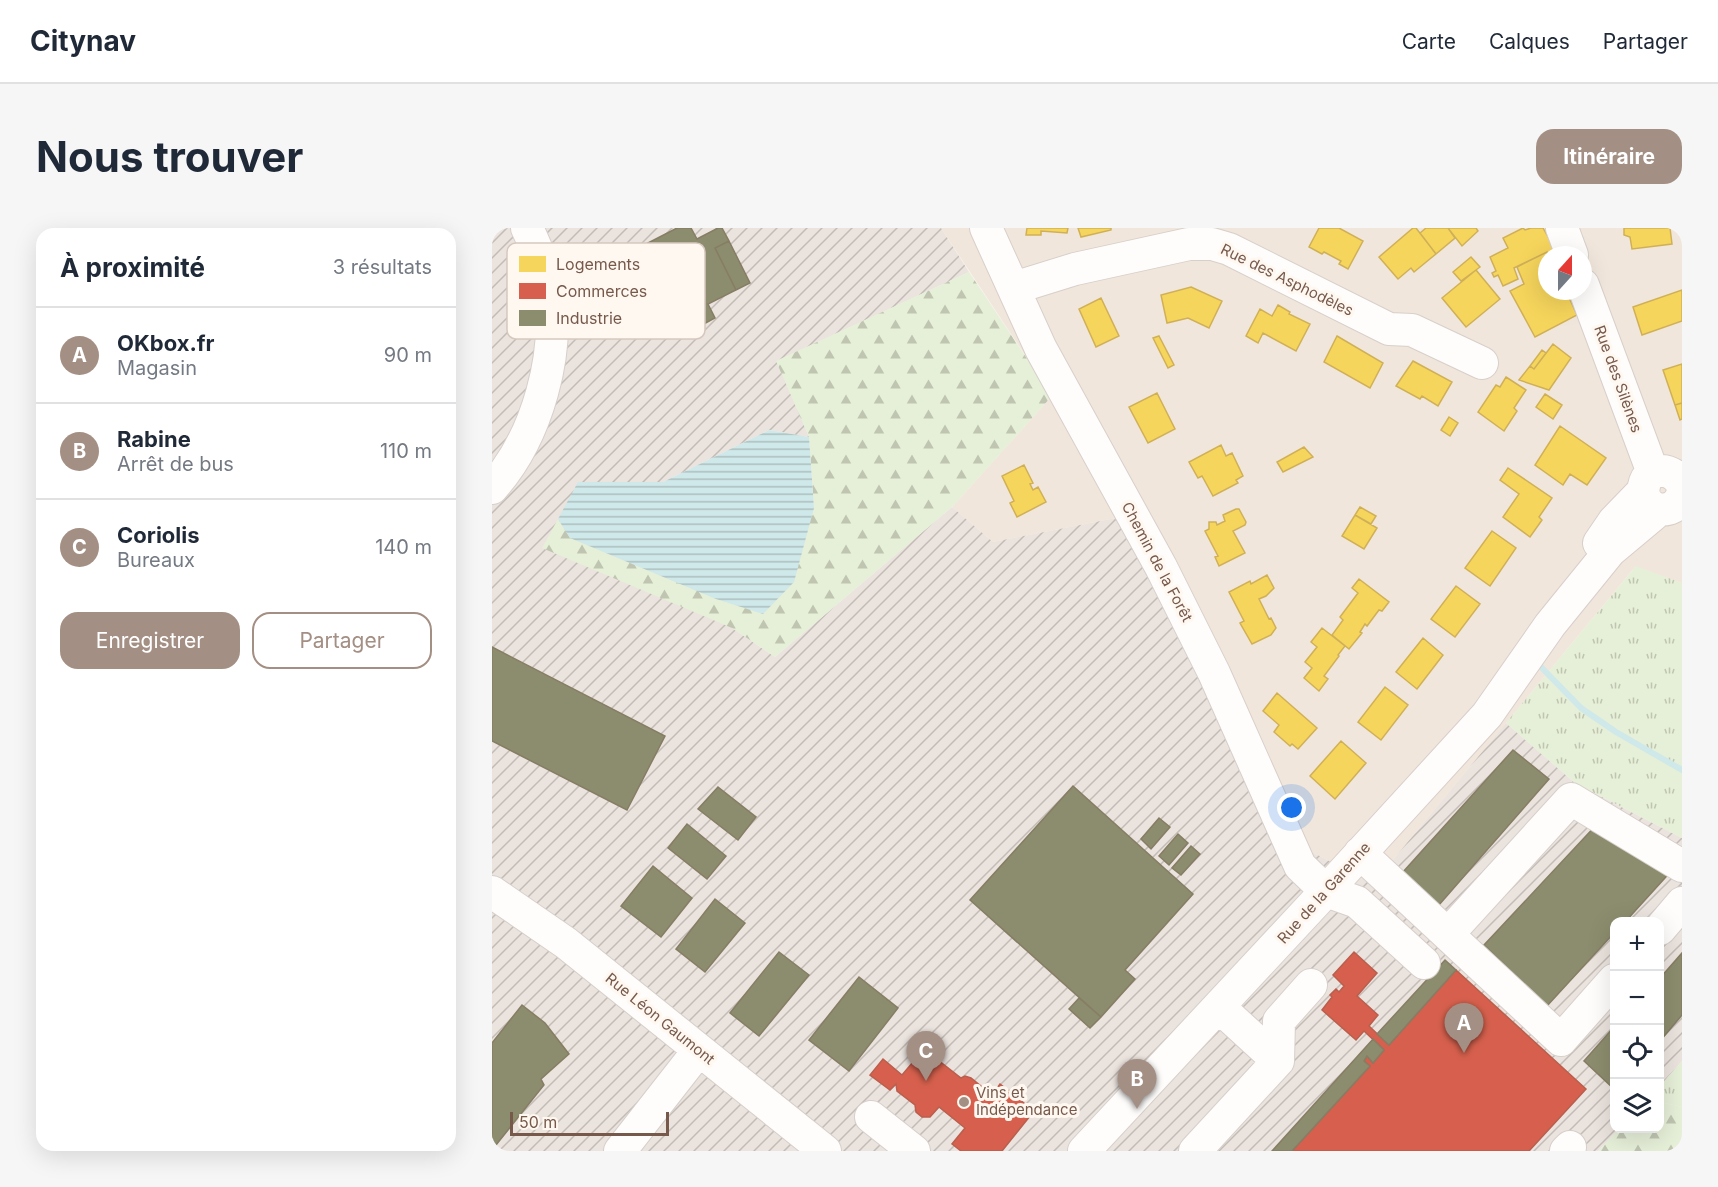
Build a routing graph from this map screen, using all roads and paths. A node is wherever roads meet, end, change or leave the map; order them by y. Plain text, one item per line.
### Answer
1 (527, 228) edge
2 (1562, 228) edge
3 (987, 229) edge
4 (534, 243) edge
5 (1569, 246) edge
6 (1014, 288) junction
7 (1589, 300) edge
8 (549, 339) edge
9 (1482, 363) dead end
10 (492, 488) edge
11 (1671, 489) edge
12 (1360, 853) junction
13 (1682, 866) edge
14 (1326, 891) junction
15 (492, 892) edge
16 (1682, 903) edge
17 (1664, 923) edge
18 (1448, 934) junction
19 (1424, 963) dead end
20 (1311, 985) dead end
21 (1610, 985) edge
22 (1219, 1007) junction
23 (699, 1050) junction
24 (1278, 1061) junction
25 (872, 1117) dead end
26 (904, 1148) edge
27 (620, 1151) edge
28 (825, 1151) edge
29 (1084, 1151) edge
30 (1195, 1151) edge

1 - 4 street
2 - 5 street
3 - 6 street, Chemin de la Forêt
6 - 9 street, Rue des Asphodèles
6 - 14 street, Chemin de la Forêt
7 - 11 street, Rue des Silènes
8 - 10 street
11 - 12 street, Rue de la Garenne
12 - 14 street, Rue de la Garenne
12 - 18 street
13 - 18 street
14 - 19 street
14 - 22 street, Rue de la Garenne
15 - 23 street, Rue Léon Gaumont
16 - 17 street
18 - 21 street
20 - 24 street
22 - 24 street
22 - 29 street, Rue de la Garenne
23 - 27 street
23 - 28 street, Rue Léon Gaumont
24 - 30 street
25 - 26 street

